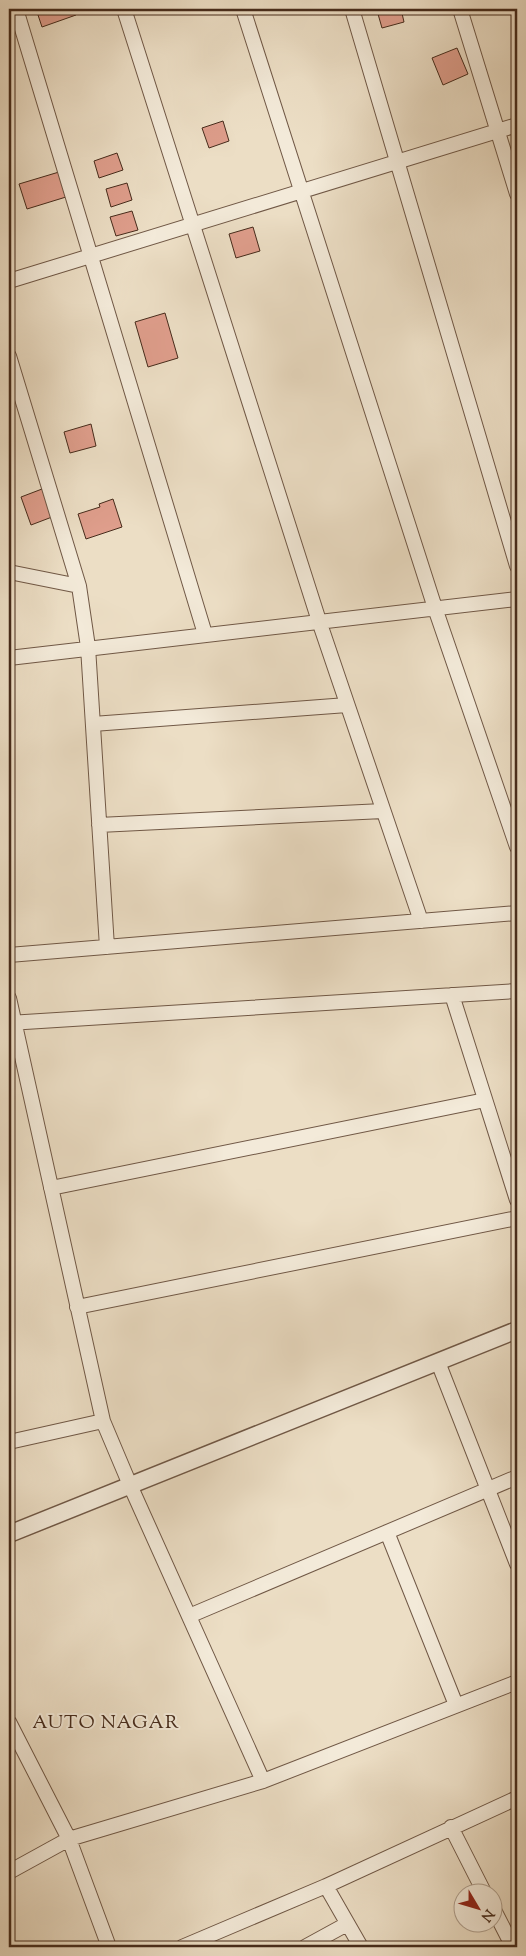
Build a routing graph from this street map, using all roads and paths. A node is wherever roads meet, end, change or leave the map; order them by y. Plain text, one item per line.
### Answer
1 (16, 9) edge
2 (124, 9) edge
3 (243, 9) edge
4 (352, 9) edge
5 (460, 9) edge
6 (517, 125) edge
7 (498, 131) junction
8 (398, 162) junction
9 (302, 191) junction
10 (517, 194) edge
11 (192, 224) junction
12 (90, 255) junction
13 (9, 280) edge
14 (9, 356) edge
15 (517, 566) edge
16 (9, 572) edge
17 (79, 586) junction
18 (517, 599) edge
19 (435, 608) junction
20 (319, 621) junction
21 (205, 634) junction
22 (88, 647) junction
23 (9, 658) edge
24 (347, 705) junction
25 (93, 724) junction
26 (383, 811) junction
27 (100, 825) junction
28 (517, 847) edge
29 (517, 913) edge
30 (421, 921) junction
31 (107, 947) junction
32 (9, 955) edge
33 (517, 992) edge
34 (452, 995) junction
35 (9, 998) edge
36 (11, 1023) edge
37 (485, 1100) junction
38 (50, 1188) junction
39 (517, 1200) edge
40 (517, 1218) edge
41 (77, 1307) junction
42 (517, 1330) edge
43 (438, 1362) junction
44 (103, 1421) junction
45 (9, 1442) edge
46 (517, 1477) edge
47 (130, 1485) junction
48 (488, 1490) junction
49 (387, 1532) junction
50 (9, 1534) edge
51 (517, 1564) edge
52 (188, 1616) junction
53 (517, 1682) edge
54 (456, 1705) junction
55 (9, 1722) edge
56 (263, 1781) junction
57 (517, 1798) edge
58 (451, 1827) junction
59 (69, 1839) junction
60 (9, 1872) edge
61 (480, 1884) edge
62 (326, 1886) junction
63 (347, 1924) junction
64 (504, 1929) edge
65 (110, 1947) edge
66 (182, 1947) edge
67 (305, 1947) edge
68 (361, 1947) edge
69 (513, 1947) edge

1 - 12 street
2 - 11 street
3 - 9 street
4 - 8 street
5 - 7 street
6 - 7 street
7 - 8 street
7 - 10 street
8 - 9 street
8 - 15 street
9 - 11 street
9 - 19 street
11 - 12 street
11 - 20 street
12 - 13 street
12 - 21 street
14 - 17 street
16 - 17 street
17 - 22 street
18 - 19 street
19 - 20 street
19 - 28 street
20 - 21 street
20 - 24 street
21 - 22 street
22 - 23 street
22 - 25 street
24 - 25 street
24 - 26 street
25 - 27 street
26 - 27 street
26 - 30 street
27 - 31 street
29 - 30 street
30 - 31 street
31 - 32 street
33 - 34 street
34 - 36 street
34 - 37 street
35 - 36 street
36 - 38 street
37 - 38 street
37 - 39 street
38 - 41 street
40 - 41 street
41 - 44 street
42 - 43 street
43 - 47 street
43 - 48 street
44 - 45 street
44 - 47 street
46 - 48 street
47 - 50 street
47 - 52 street
48 - 49 street
48 - 51 street
49 - 52 street
49 - 54 street
52 - 56 street
53 - 54 street
54 - 56 street
55 - 59 street
56 - 59 street
57 - 58 street
58 - 61 street
58 - 62 street
59 - 60 street
59 - 65 street
62 - 63 street
62 - 66 street
63 - 67 street
63 - 68 street
64 - 69 street

